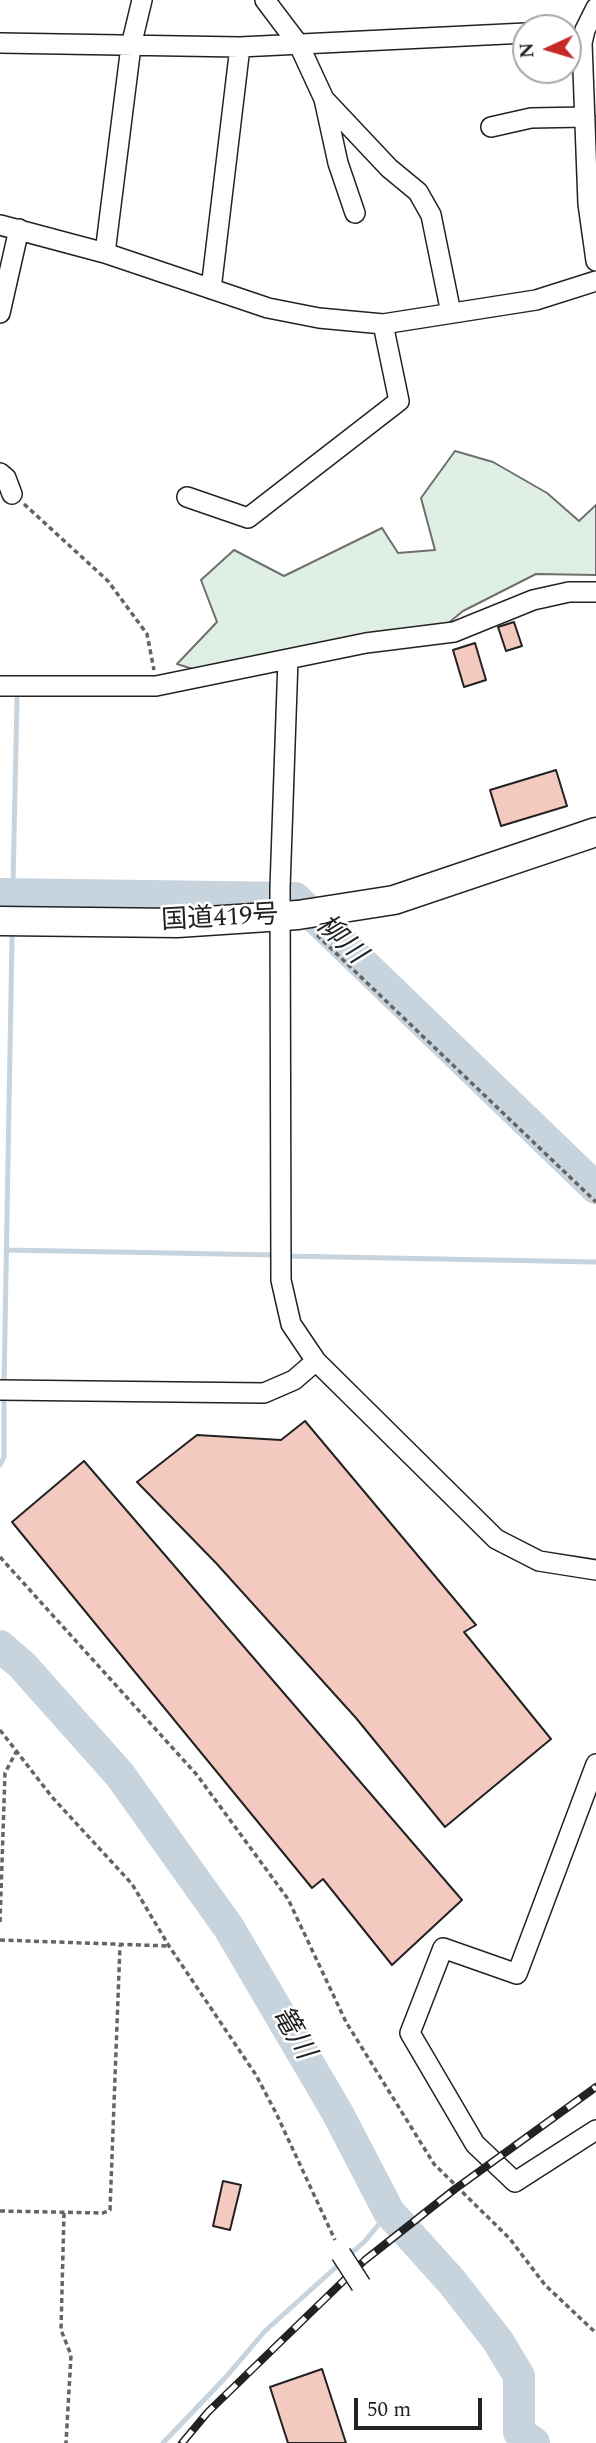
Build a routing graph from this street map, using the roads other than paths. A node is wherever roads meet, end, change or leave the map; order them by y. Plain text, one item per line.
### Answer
1 (142, 0) edge
2 (265, 0) edge
3 (596, 8) edge
4 (582, 23) edge
5 (512, 34) edge
6 (0, 43) edge
7 (582, 43) edge
8 (299, 45) junction
9 (131, 46) junction
10 (240, 47) junction
11 (324, 99) junction
12 (585, 117) junction
13 (491, 127) dead end
14 (355, 213) dead end
15 (10, 227) edge
16 (106, 253) junction
17 (596, 261) edge
18 (596, 281) edge
19 (211, 289) junction
20 (0, 313) edge
21 (451, 313) junction
22 (383, 324) junction
23 (187, 497) dead end
24 (596, 592) edge
25 (288, 659) junction
26 (0, 686) edge
27 (596, 832) edge
28 (289, 916) junction
29 (0, 921) edge
30 (316, 1361) junction
31 (0, 1390) edge
32 (596, 1570) edge
33 (596, 1764) edge
34 (596, 2130) edge
35 (341, 2254) road end
36 (361, 2285) dead end

1 - 9 street
2 - 8 street
3 - 4 street
5 - 8 street
6 - 9 street
7 - 12 street
8 - 10 street
8 - 11 street
9 - 10 street
9 - 16 street
10 - 19 street
11 - 14 street
11 - 21 street
12 - 13 street
12 - 17 street
15 - 16 street
15 - 20 street
16 - 19 street
18 - 21 street
19 - 22 street
21 - 22 street
22 - 23 street
24 - 25 street
25 - 26 street
25 - 28 street
27 - 28 highway, 国道419号
28 - 29 highway, 国道419号
28 - 30 street
30 - 31 street
30 - 32 street
33 - 34 street
35 - 36 street, bridge

